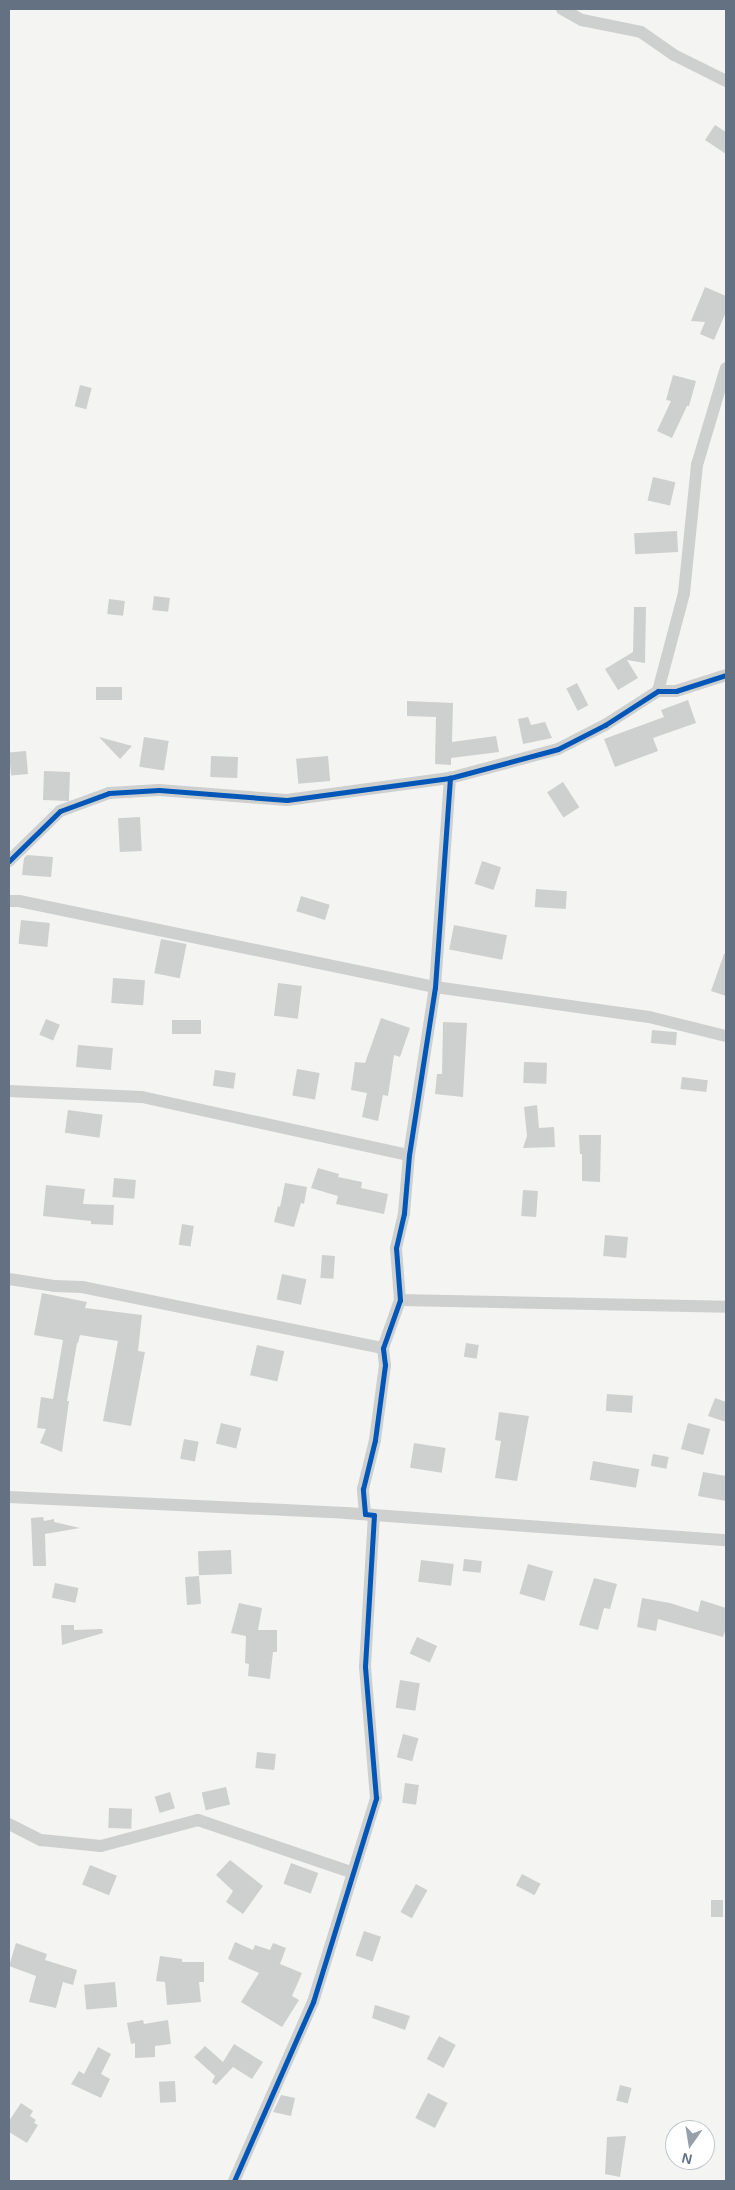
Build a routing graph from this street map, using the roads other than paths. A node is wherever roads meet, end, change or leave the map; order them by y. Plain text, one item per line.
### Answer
1 (562, 9) edge
2 (726, 81) edge
3 (726, 368) edge
4 (726, 675) edge
5 (658, 691) junction
6 (450, 778) junction
7 (9, 861) edge
8 (9, 901) edge
9 (435, 987) junction
10 (726, 1036) edge
11 (9, 1091) edge
12 (409, 1155) junction
13 (9, 1279) edge
14 (400, 1300) junction
15 (726, 1307) edge
16 (383, 1348) junction
17 (9, 1497) edge
18 (374, 1515) junction
19 (726, 1540) edge
20 (9, 1824) edge
21 (352, 1872) junction
22 (234, 2181) edge

1 - 2 street
3 - 5 street
4 - 5 street
5 - 6 street
6 - 7 street
6 - 9 street
8 - 9 street
9 - 10 street
9 - 12 street
11 - 12 street
12 - 14 street
13 - 16 street
14 - 15 street
14 - 16 street
16 - 18 street
17 - 18 street
18 - 19 street
18 - 21 street
20 - 21 street
21 - 22 street

